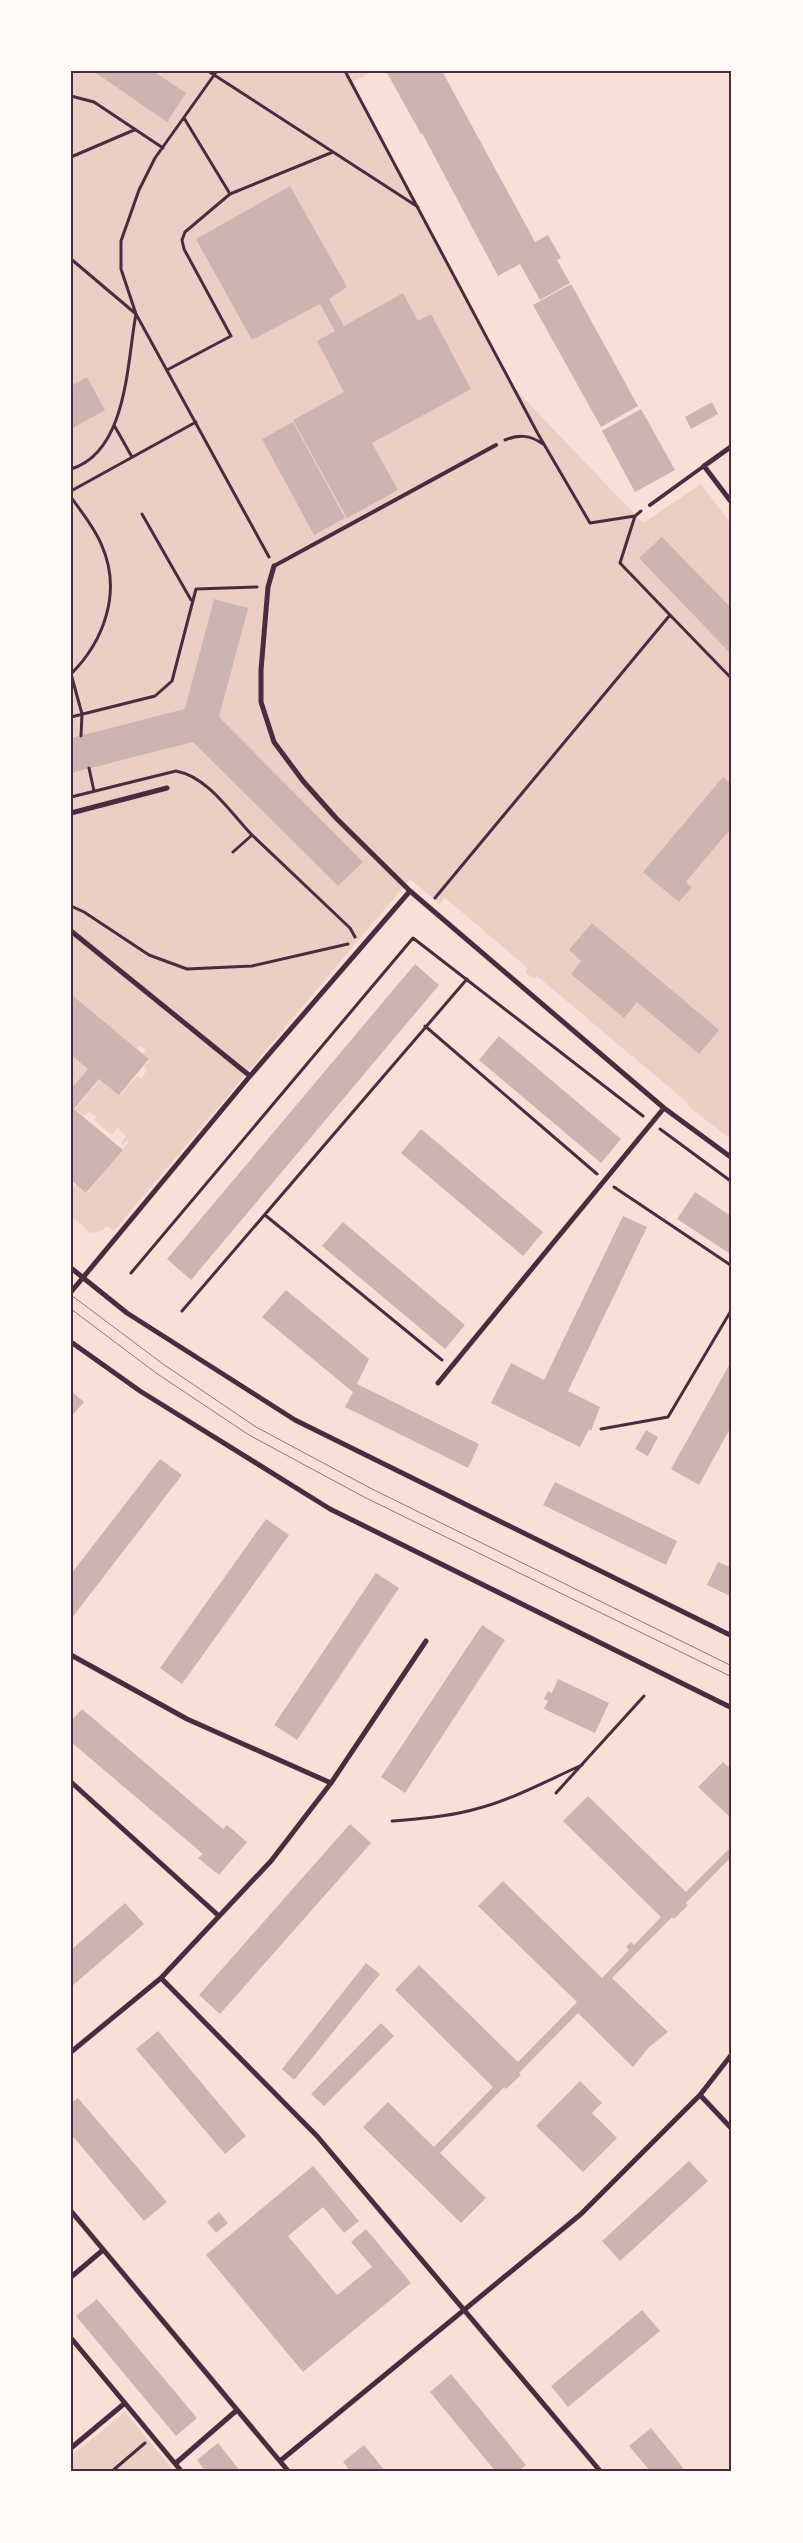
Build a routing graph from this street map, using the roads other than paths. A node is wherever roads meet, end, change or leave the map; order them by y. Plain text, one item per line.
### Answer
1 (496, 445) road end
2 (732, 446) edge
3 (704, 466) junction
4 (732, 503) edge
5 (650, 505) road end
6 (274, 566) joint
7 (167, 788) dead end
8 (71, 813) edge
9 (410, 891) junction
10 (71, 932) edge
11 (250, 1076) junction
12 (664, 1108) junction
13 (732, 1158) edge
14 (71, 1268) edge
15 (83, 1279) junction
16 (71, 1292) edge
17 (71, 1342) edge
18 (438, 1383) dead end
19 (732, 1636) edge
20 (426, 1641) dead end
21 (71, 1655) edge
22 (732, 1708) edge
23 (71, 1782) edge
24 (331, 1783) junction
25 (219, 1916) junction
26 (161, 1978) junction
27 (71, 2052) edge
28 (732, 2054) edge
29 (700, 2095) junction
30 (732, 2129) edge
31 (71, 2211) edge
32 (103, 2250) junction
33 (71, 2278) edge
34 (464, 2310) junction
35 (71, 2338) edge
36 (125, 2403) junction
37 (237, 2410) junction
38 (71, 2448) edge
39 (280, 2461) junction
40 (176, 2463) junction
41 (182, 2472) edge
42 (289, 2472) edge
43 (601, 2472) edge

1 - 6 lane
2 - 3 street
3 - 4 street
3 - 5 lane
6 - 9 street
7 - 8 street
9 - 11 street
9 - 12 street
10 - 11 street
11 - 15 street
12 - 13 street
12 - 18 street
14 - 15 street
15 - 16 street
15 - 19 street
17 - 22 street
20 - 24 street
21 - 24 street
23 - 25 street
24 - 25 street
25 - 26 street
26 - 27 street
26 - 34 street
28 - 29 street
29 - 30 street
29 - 34 street
31 - 32 street
32 - 33 street
32 - 37 street
34 - 39 street
34 - 43 street
35 - 36 street
36 - 38 street
36 - 40 street
37 - 39 street
37 - 40 street
39 - 42 street
40 - 41 street

